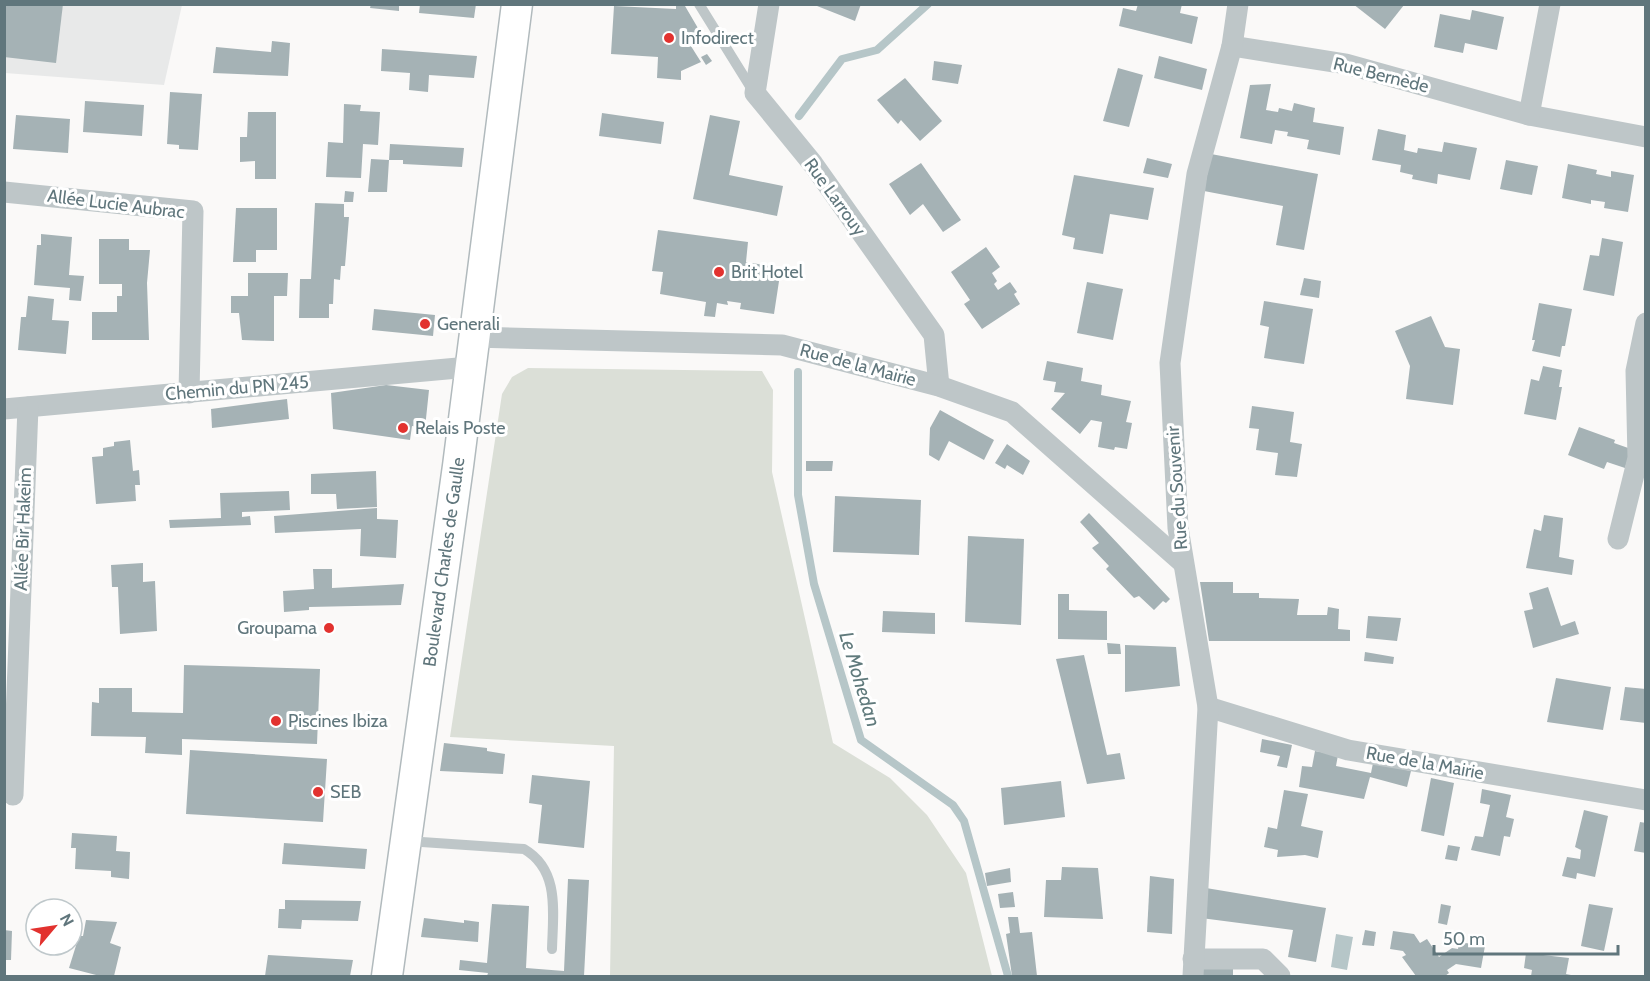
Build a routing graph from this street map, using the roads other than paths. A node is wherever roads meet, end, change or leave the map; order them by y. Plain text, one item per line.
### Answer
1 (517, 4) edge
2 (699, 4) edge
3 (769, 4) edge
4 (1238, 4) edge
5 (1550, 4) edge
6 (1232, 46) junction
7 (755, 93) junction
8 (1529, 115) junction
9 (1646, 137) edge
10 (4, 192) edge
11 (1646, 323) edge
12 (473, 337) junction
13 (469, 367) junction
14 (939, 386) junction
15 (189, 393) junction
16 (28, 407) junction
17 (4, 410) edge
18 (1618, 539) dead end
19 (1182, 562) junction
20 (1208, 707) junction
21 (13, 795) dead end
22 (1646, 800) edge
23 (406, 841) junction
24 (552, 949) dead end
25 (1193, 968) edge
26 (387, 976) edge
27 (1280, 976) edge

1 - 12 main road, Boulevard Charles de Gaulle
2 - 7 lane
3 - 7 street
4 - 6 street, Rue du Souvenir
5 - 8 street
6 - 8 street, Rue Bernède
6 - 19 street, Rue du Souvenir
7 - 14 street, Rue Larrouy
8 - 9 street, Rue Bernède
10 - 15 street, Allée Lucie Aubrac
11 - 18 street
12 - 13 main road, Boulevard Charles de Gaulle
12 - 14 street, Rue de la Mairie
13 - 15 street, Chemin du PN 245
13 - 23 main road, Boulevard Charles de Gaulle
14 - 19 street, Rue de la Mairie
15 - 16 street, Chemin du PN 245
16 - 17 street, Chemin du PN 245
16 - 21 street, Allée Bir Hakeim
19 - 20 street, Rue du Souvenir
20 - 22 street, Rue de la Mairie
20 - 25 street, Rue du Souvenir
23 - 24 lane
23 - 26 main road, Boulevard Charles de Gaulle
25 - 27 street

